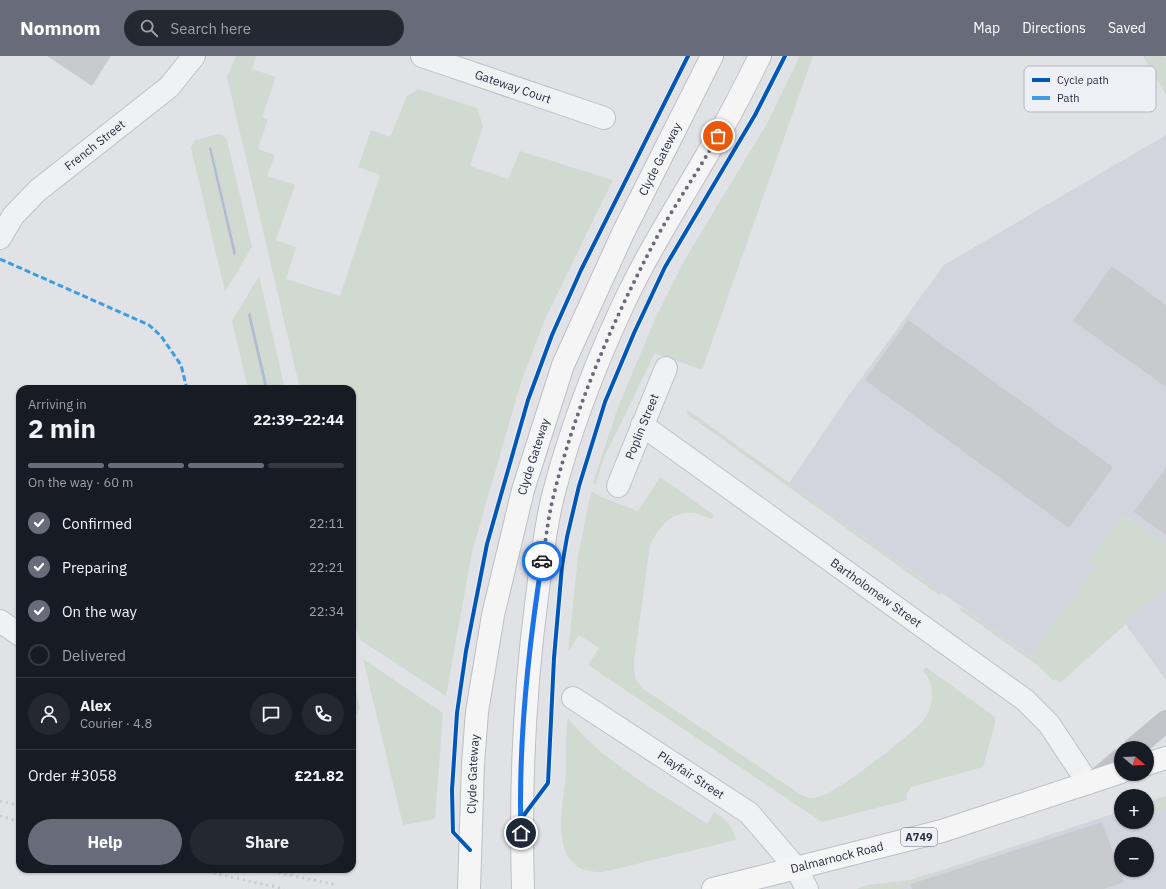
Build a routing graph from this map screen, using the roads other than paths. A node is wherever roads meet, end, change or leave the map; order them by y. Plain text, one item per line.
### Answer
1 (422, 56) edge
2 (712, 56) edge
3 (760, 56) edge
4 (192, 57) edge
5 (604, 118) dead end
6 (0, 238) edge
7 (666, 368) dead end
8 (642, 426) junction
9 (618, 486) dead end
10 (0, 621) edge
11 (16, 631) edge
12 (573, 698) dead end
13 (1166, 721) edge
14 (1142, 741) edge
15 (1166, 758) edge
16 (1154, 762) edge
17 (1114, 765) edge
18 (1114, 774) edge
19 (1092, 782) junction
20 (796, 868) junction
21 (469, 889) edge
22 (523, 889) edge
23 (713, 889) edge
24 (807, 889) edge

1 - 5 street, Gateway Court
2 - 21 main road, Clyde Gateway
3 - 22 main road
4 - 6 street, French Street
7 - 8 street, Poplin Street
8 - 9 street, Poplin Street
8 - 19 street, Bartholomew Street
10 - 11 street
12 - 20 street, Playfair Street
13 - 14 street
15 - 16 main road
17 - 19 street
18 - 19 main road, Dalmarnock Road / A749
19 - 20 main road, Dalmarnock Road / A749
20 - 23 main road, Dalmarnock Road / A749
20 - 24 street, Playfair Street

